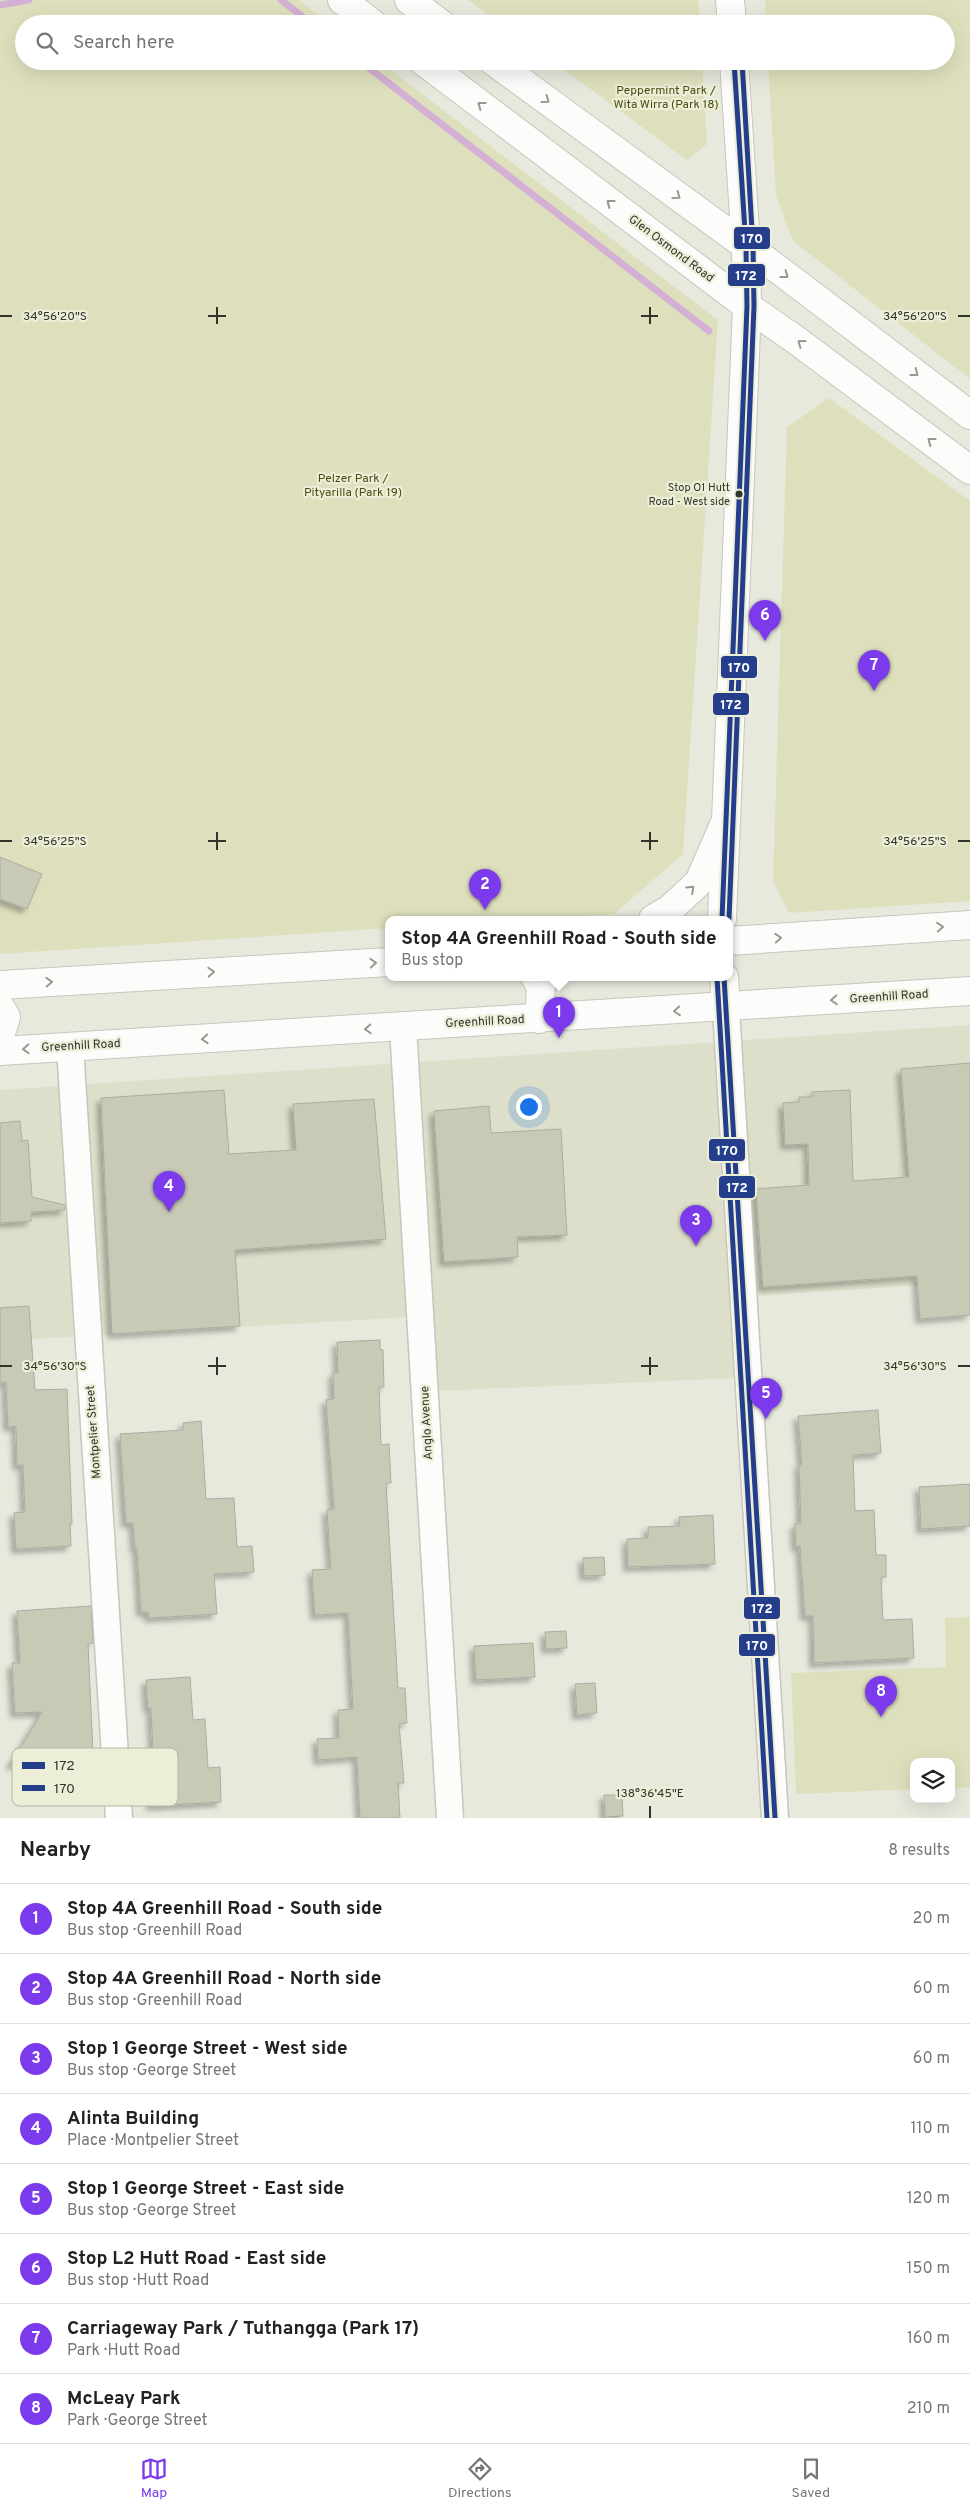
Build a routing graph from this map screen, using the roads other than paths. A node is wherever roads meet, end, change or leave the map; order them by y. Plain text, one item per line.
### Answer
1 (342, 0) edge
2 (409, 0) edge
3 (730, 0) edge
4 (361, 15) edge
5 (429, 15) edge
6 (731, 15) edge
7 (435, 70) edge
8 (505, 70) edge
9 (735, 70) edge
10 (746, 247) junction
11 (747, 306) junction
12 (970, 415) edge
13 (970, 470) edge
14 (726, 820) junction
15 (658, 916) edge
16 (722, 916) edge
17 (970, 925) edge
18 (733, 941) edge
19 (385, 962) edge
20 (537, 981) edge
21 (724, 981) edge
22 (0, 985) edge
23 (970, 991) edge
24 (0, 1007) edge
25 (726, 1008) junction
26 (538, 1019) junction
27 (403, 1027) junction
28 (0, 1036) edge
29 (70, 1047) junction
30 (0, 1051) edge
31 (115, 1748) edge
32 (450, 1818) edge
33 (775, 1818) edge

1 - 4 main road
2 - 5 main road
3 - 6 main road
11 -> 7 main road, Glen Osmond Road
8 -> 10 main road
9 - 10 main road
10 - 11 main road
10 -> 12 main road
13 -> 11 main road, Glen Osmond Road
11 - 14 main road
15 -> 14 main road
14 - 16 main road
18 -> 17 main road
22 -> 19 main road
20 - 26 main road
21 - 25 main road
23 -> 25 main road, Greenhill Road
24 - 28 main road
25 -> 26 main road, Greenhill Road
25 - 33 street
26 - 27 main road, Greenhill Road
27 -> 29 main road, Greenhill Road
27 - 32 street, Anglo Avenue
29 -> 30 main road, Greenhill Road
29 - 31 street, Montpelier Street

